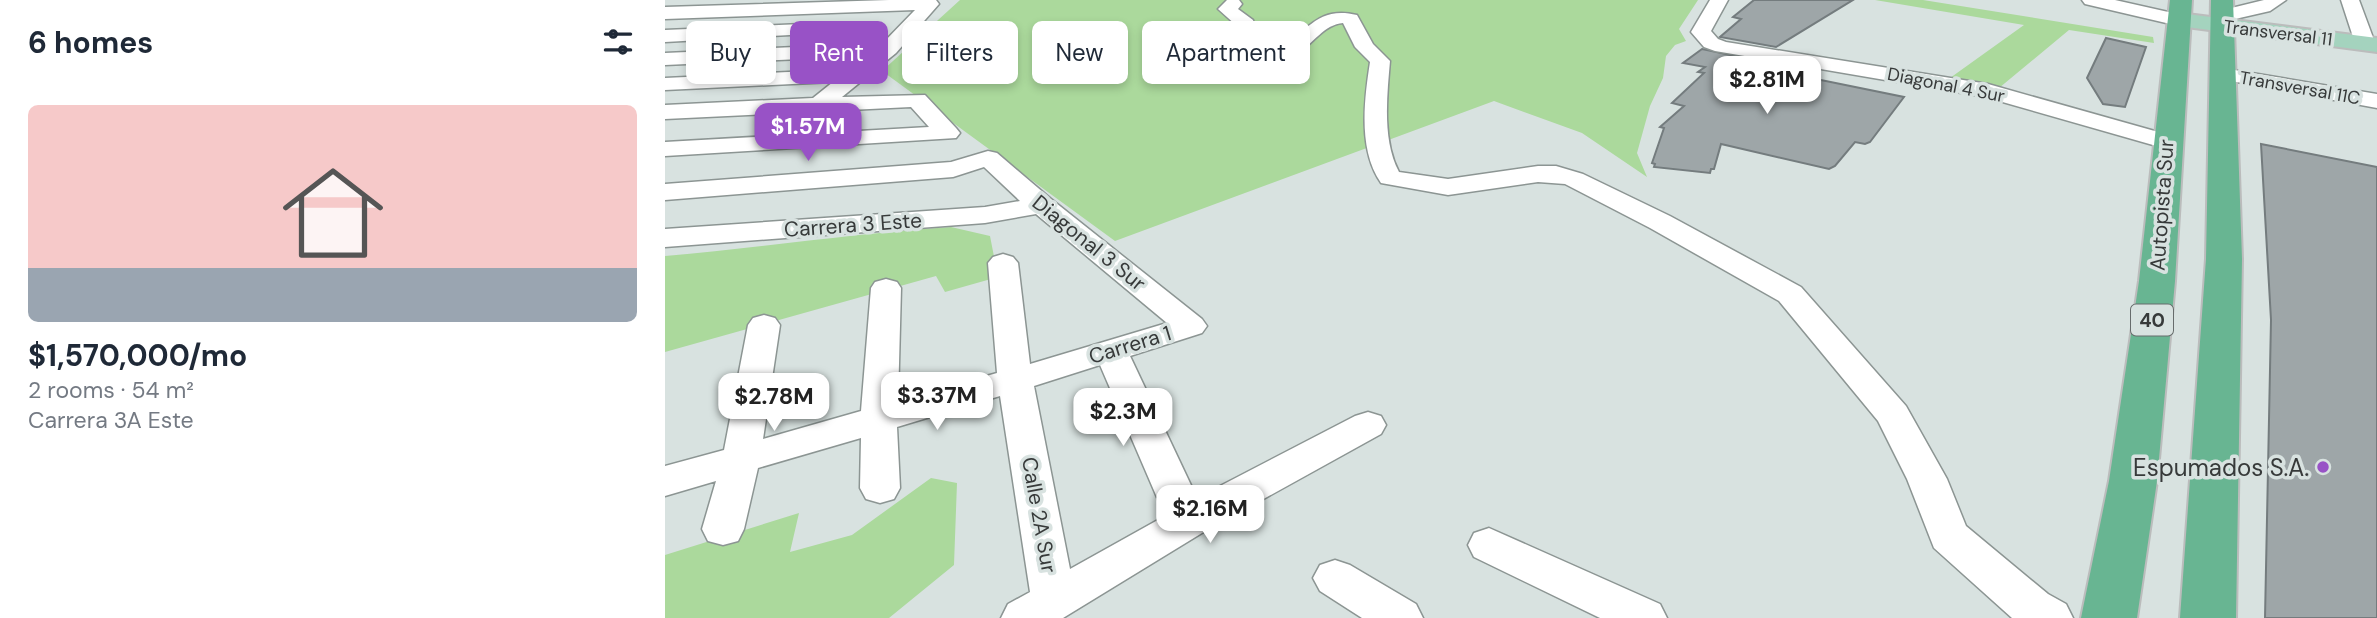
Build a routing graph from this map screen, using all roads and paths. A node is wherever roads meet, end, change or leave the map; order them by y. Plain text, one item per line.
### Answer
1 (1719, 0) edge
2 (2091, 0) edge
3 (2277, 0) edge
4 (2350, 0) edge
5 (1233, 4) dead end
6 (789, 9) junction
7 (2180, 10) edge
8 (665, 13) edge
9 (2221, 14) edge
10 (774, 21) edge
11 (915, 21) edge
12 (686, 35) edge
13 (902, 35) edge
14 (665, 36) edge
15 (2371, 44) edge
16 (889, 49) joint
17 (776, 53) edge
18 (686, 58) edge
19 (665, 59) edge
20 (2377, 69) edge
21 (2222, 74) junction
22 (686, 83) edge
23 (665, 84) edge
24 (687, 84) edge
25 (846, 84) edge
26 (665, 98) edge
27 (2377, 102) edge
28 (820, 103) junction
29 (665, 112) edge
30 (774, 142) junction
31 (2167, 142) junction
32 (733, 146) junction
33 (665, 149) edge
34 (671, 196) edge
35 (1041, 205) junction
36 (665, 238) edge
37 (1003, 263) dead end
38 (886, 288) dead end
39 (764, 325) dead end
40 (1191, 326) joint
41 (1111, 351) junction
42 (1016, 380) junction
43 (879, 419) junction
44 (1368, 425) dead end
45 (741, 458) junction
46 (665, 481) edge
47 (880, 488) dead end
48 (1188, 522) junction
49 (723, 528) dead end
50 (1489, 545) dead end
51 (1335, 578) dead end
52 (1039, 609) edge
53 (1400, 618) edge
54 (1644, 618) edge
55 (2050, 618) edge
56 (2109, 618) edge
57 (2208, 618) edge

1 - 31 street, Diagonal 4 Sur
2 - 7 street
3 - 9 street
4 - 15 street
5 - 55 street
6 - 8 street
6 - 10 street
6 - 11 street
7 - 9 main road, Transversal 11
7 - 31 highway, Autopista Sur / 40
9 - 15 main road, Transversal 11
9 - 21 highway
12 - 14 street
13 - 16 street
15 - 20 main road
16 - 17 street
18 - 19 street
21 - 27 street, Transversal 11C
21 - 57 highway
22 - 23 street
24 - 26 street
25 - 28 street
28 - 29 street
28 - 30 street
28 - 30 street
30 - 32 street
31 - 56 highway, Autopista Sur / 40
32 - 33 street
32 - 34 street
34 - 35 street, Diagonal 3 Sur
35 - 36 street, Carrera 3 Este
35 - 40 street, Diagonal 3 Sur
37 - 42 street, Calle 2A Sur
38 - 43 street
39 - 45 street
40 - 41 street, Carrera 1
41 - 42 street, Carrera 1
41 - 48 street
42 - 43 street, Carrera 1
42 - 52 street, Calle 2A Sur
43 - 45 street, Carrera 1
43 - 47 street
44 - 48 street
45 - 46 street, Carrera 1
45 - 49 street
48 - 52 street
50 - 54 street
51 - 53 street

